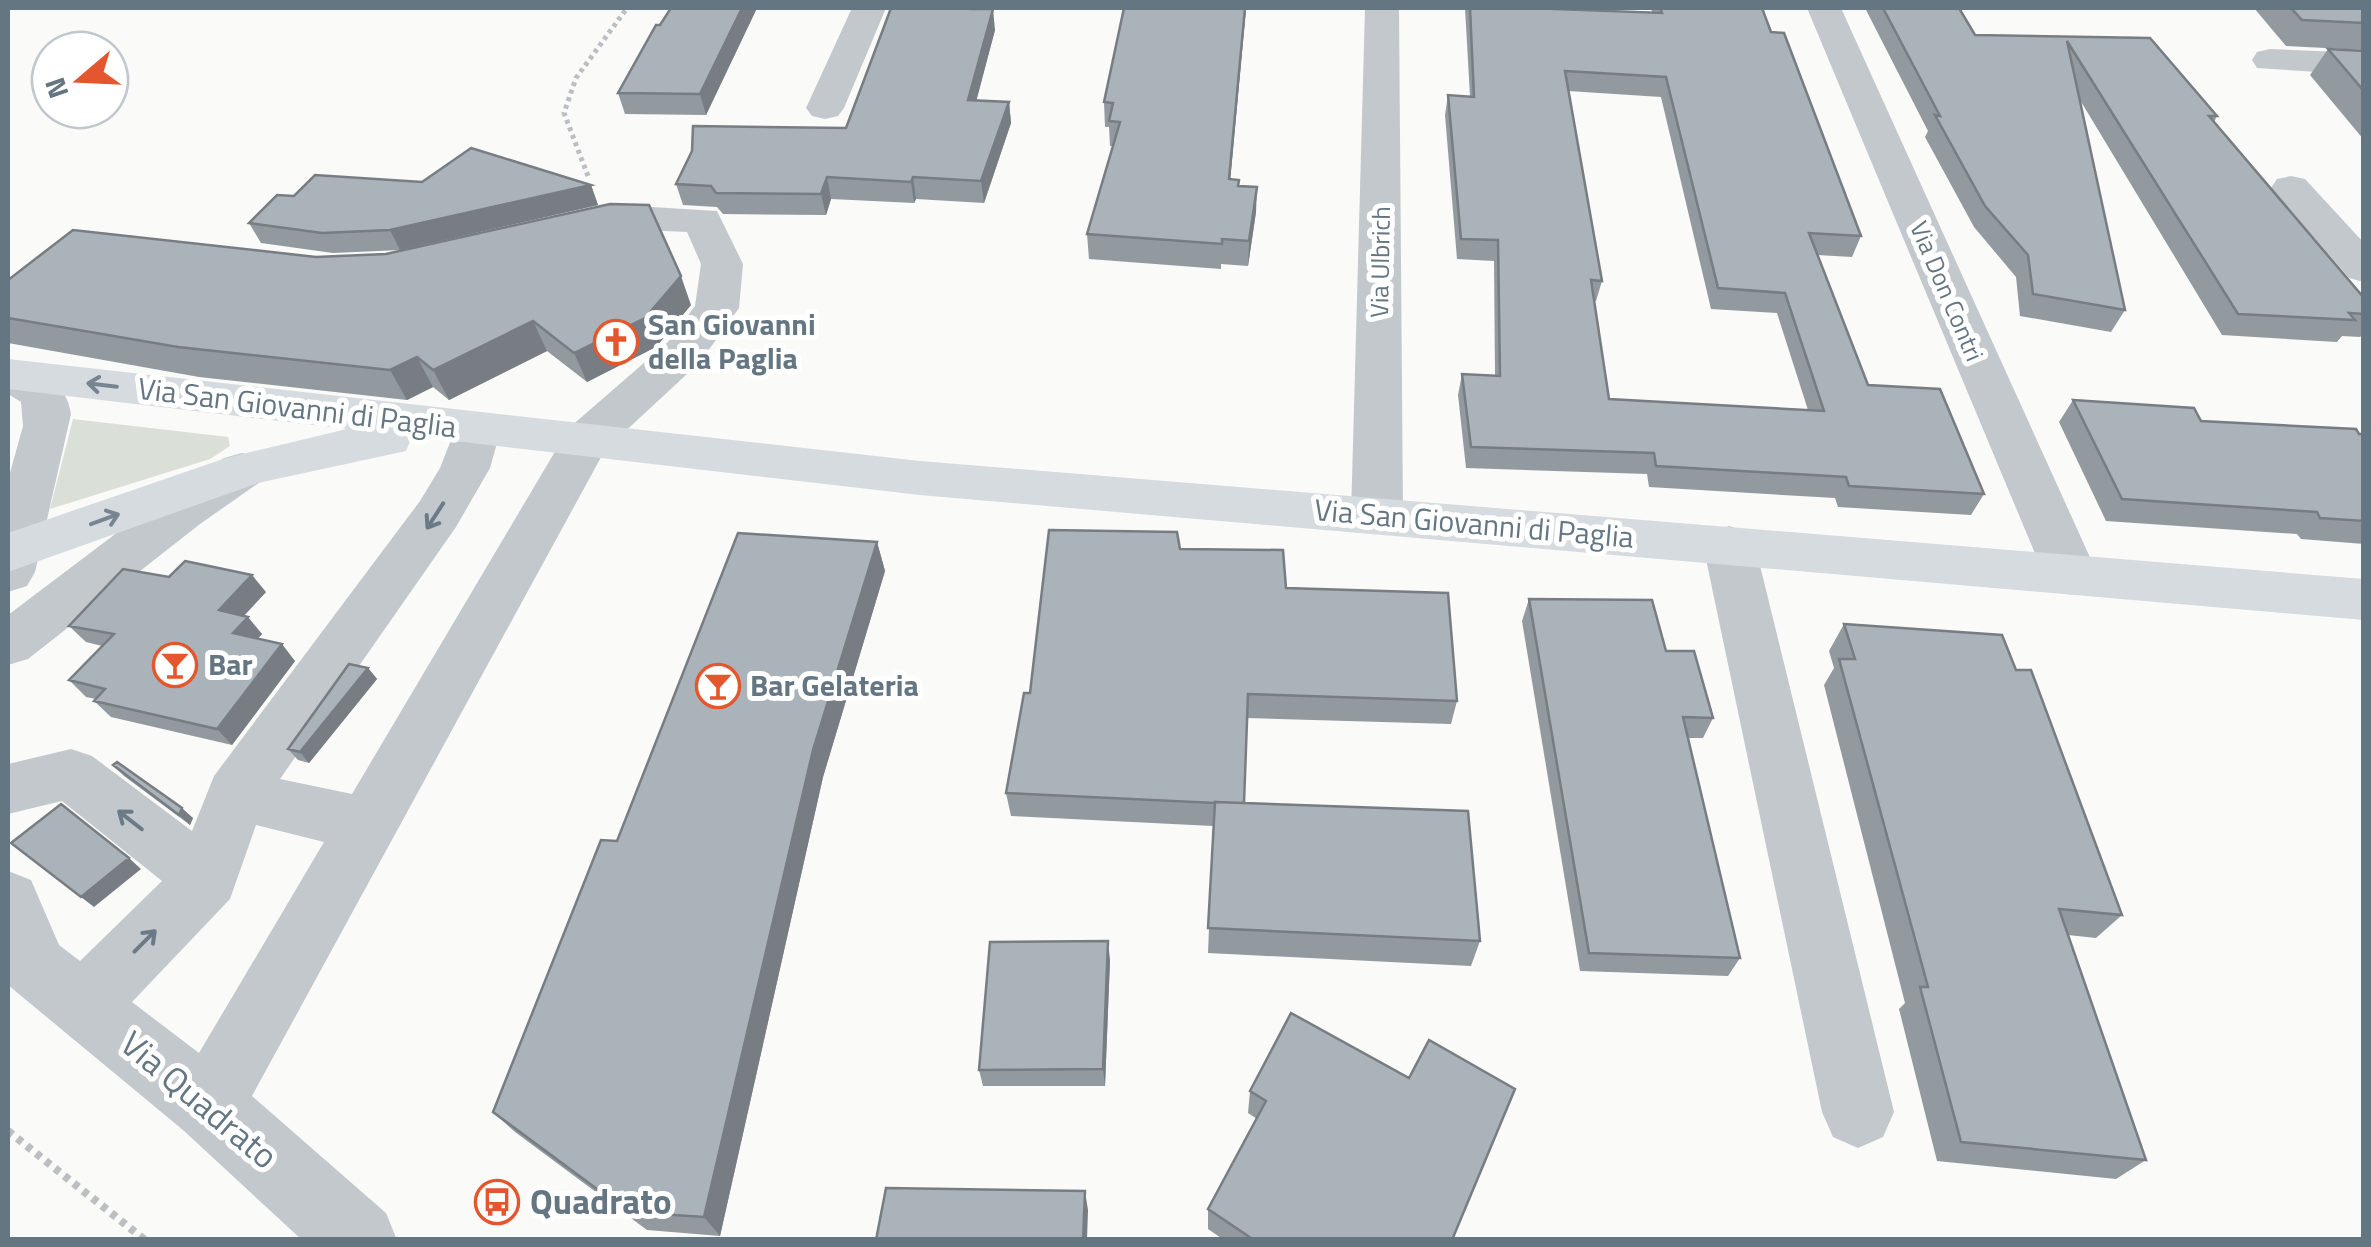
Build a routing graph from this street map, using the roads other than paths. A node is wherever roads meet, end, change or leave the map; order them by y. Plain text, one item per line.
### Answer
1 (869, 8) edge
2 (1382, 8) edge
3 (1824, 8) edge
4 (2270, 60) dead end
5 (2364, 64) edge
6 (825, 108) dead end
7 (2291, 188) dead end
8 (549, 236) edge
9 (2364, 270) edge
10 (8, 375) edge
11 (477, 429) junction
12 (586, 440) junction
13 (246, 468) junction
14 (1377, 516) junction
15 (1729, 545) junction
16 (9, 559) edge
17 (2070, 575) junction
18 (2364, 600) edge
19 (8, 644) edge
20 (8, 789) edge
21 (235, 794) junction
22 (368, 822) junction
23 (207, 879) junction
24 (8, 900) edge
25 (42, 972) edge
26 (208, 1105) junction
27 (1858, 1112) dead end
28 (359, 1240) edge

1 - 6 street
2 - 14 street, Via Ulbrich
3 - 17 street, Via Don Contri
4 - 5 street
7 - 9 street
8 - 12 street
11 -> 10 main road, Via San Giovanni di Paglia
10 - 16 street
11 - 12 main road, Via San Giovanni di Paglia
11 - 13 main road
11 -> 21 street
12 - 14 main road, Via San Giovanni di Paglia
12 - 22 street
16 -> 13 main road
13 - 19 street
14 - 15 main road, Via San Giovanni di Paglia
15 - 17 main road, Via San Giovanni di Paglia
15 - 27 street
17 - 18 main road, Via San Giovanni di Paglia
23 -> 20 street
21 - 22 street
21 - 23 street
22 - 26 street
25 -> 23 street
24 - 25 street
25 - 26 street, Via Quadrato
26 - 28 street, Via Quadrato

